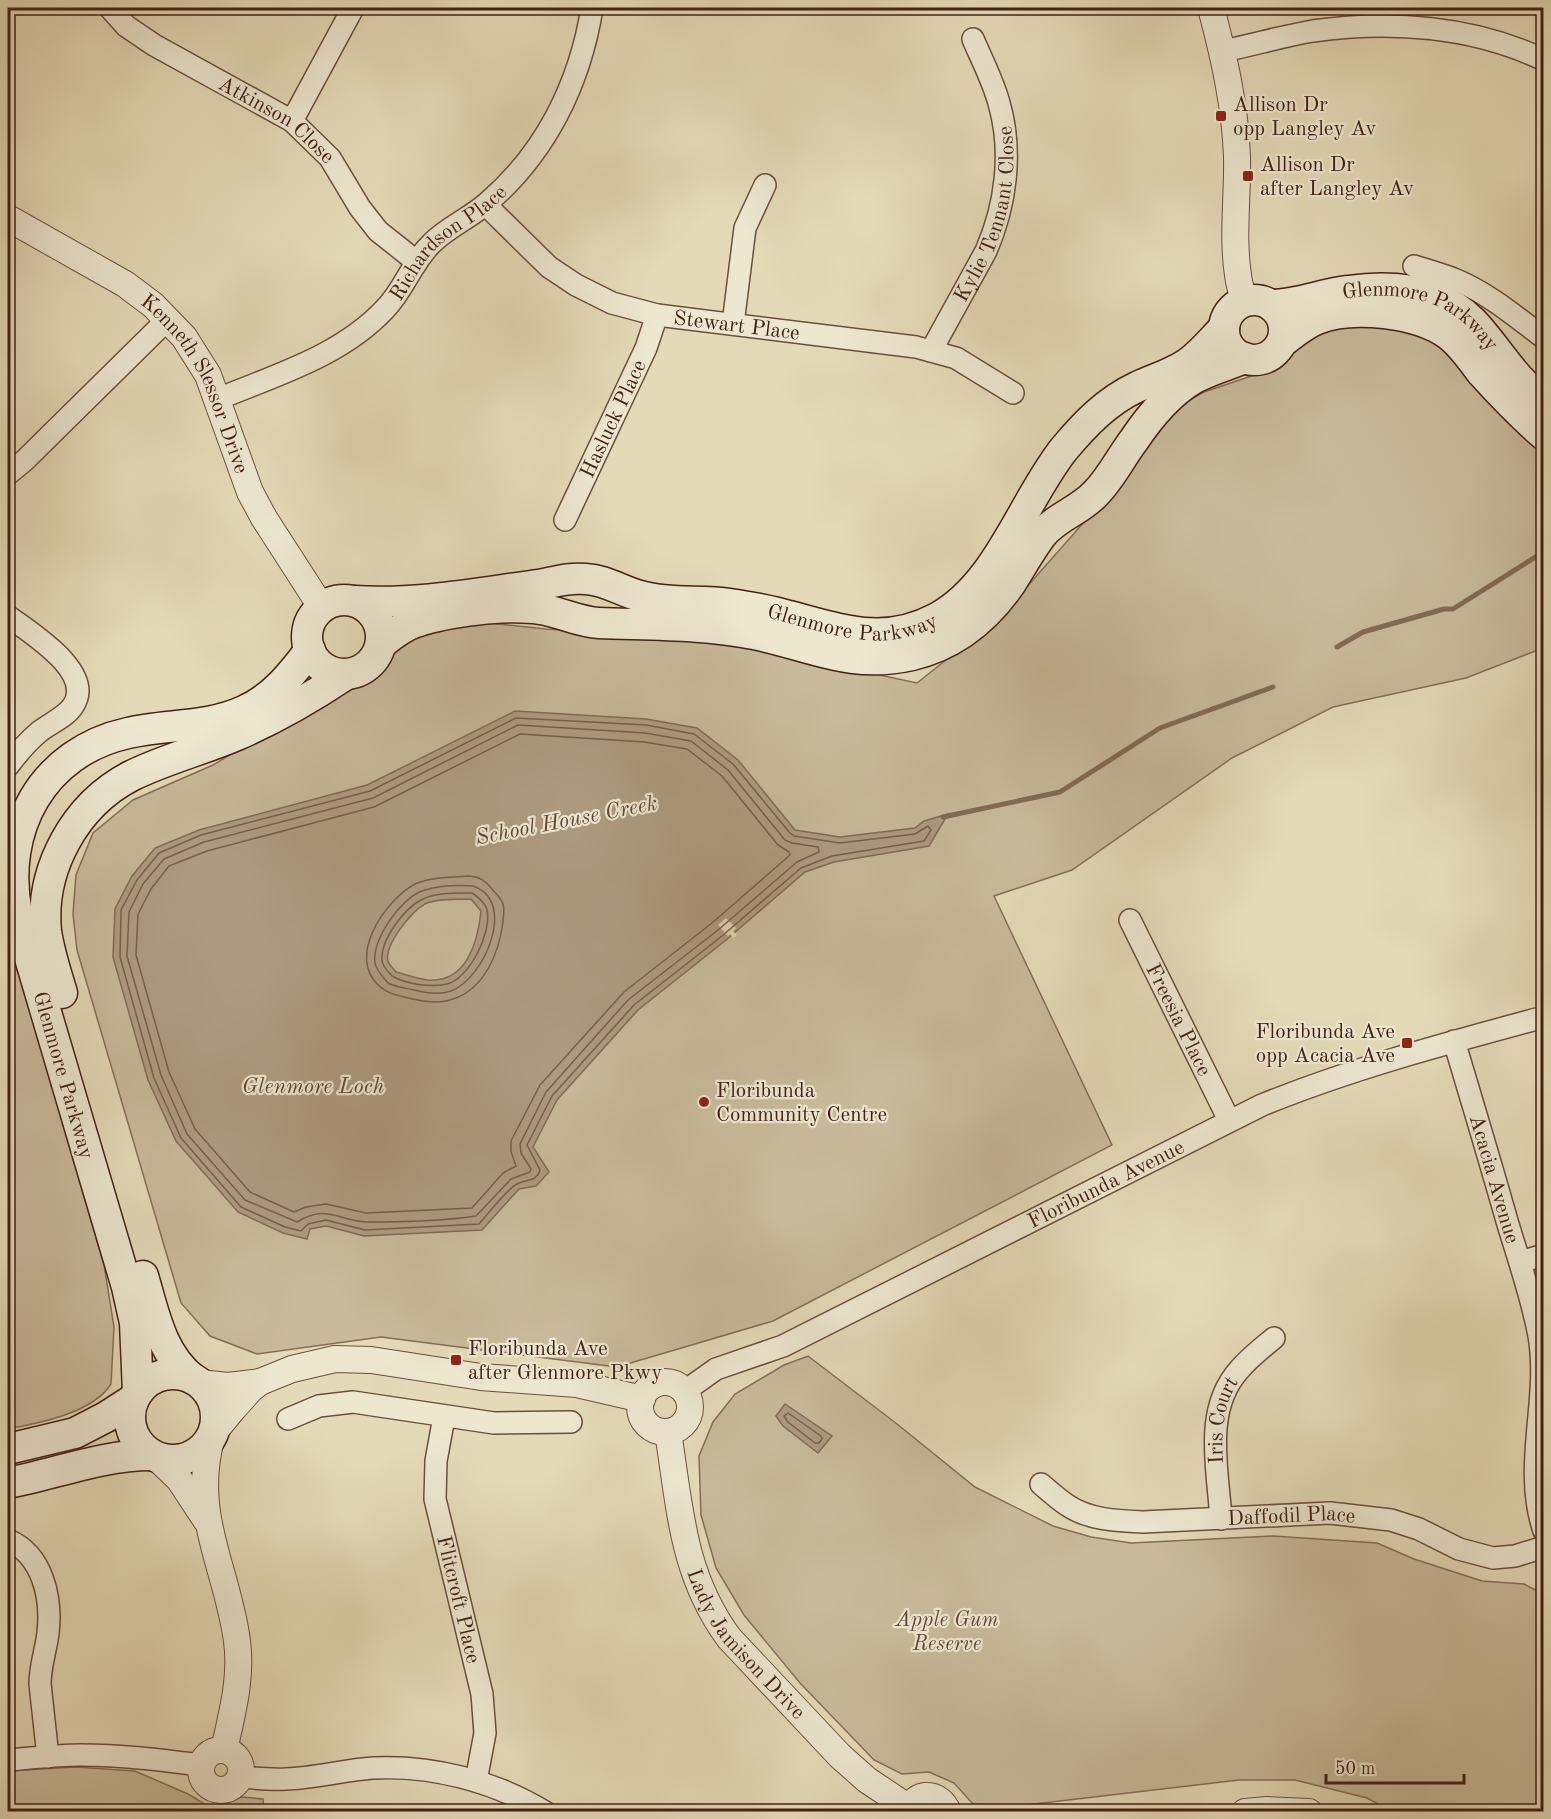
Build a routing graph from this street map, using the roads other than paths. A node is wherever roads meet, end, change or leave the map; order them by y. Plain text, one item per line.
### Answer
1 (110, 8) edge
2 (353, 8) edge
3 (592, 8) edge
4 (1211, 8) edge
5 (1409, 17) edge
6 (973, 39) dead end
7 (1223, 51) junction
8 (1544, 60) edge
9 (292, 121) junction
10 (765, 185) dead end
11 (486, 205) junction
12 (8, 218) edge
13 (417, 262) junction
14 (1414, 266) dead end
15 (1258, 303) junction
16 (657, 315) junction
17 (168, 319) junction
18 (733, 324) junction
19 (1224, 328) junction
20 (1544, 338) edge
21 (1282, 342) junction
22 (931, 351) junction
23 (1245, 358) junction
24 (1013, 393) dead end
25 (218, 399) junction
26 (1544, 400) edge
27 (1544, 435) edge
28 (8, 474) edge
29 (565, 520) dead end
30 (354, 601) junction
31 (322, 608) junction
32 (8, 616) edge
33 (382, 643) junction
34 (310, 650) junction
35 (345, 675) junction
36 (8, 766) edge
37 (1130, 920) dead end
38 (1544, 1017) edge
39 (1454, 1041) junction
40 (1230, 1120) junction
41 (1544, 1255) edge
42 (1520, 1262) junction
43 (1274, 1338) dead end
44 (197, 1381) junction
45 (260, 1382) junction
46 (685, 1391) junction
47 (136, 1396) junction
48 (642, 1399) junction
49 (444, 1417) junction
50 (288, 1419) dead end
51 (571, 1422) dead end
52 (668, 1432) junction
53 (213, 1436) junction
54 (8, 1449) edge
55 (154, 1457) junction
56 (8, 1483) edge
57 (1041, 1484) dead end
58 (1221, 1519) junction
59 (207, 1523) junction
60 (1544, 1531) edge
61 (8, 1540) edge
62 (1544, 1547) edge
63 (224, 1750) junction
64 (48, 1757) junction
65 (8, 1760) edge
66 (201, 1765) junction
67 (240, 1777) junction
68 (476, 1781) junction
69 (909, 1810) edge
70 (545, 1812) edge
71 (948, 1812) edge
72 (1245, 1812) edge
73 (1309, 1812) edge

1 - 9 street, Atkinson Close
2 - 9 street
3 - 11 street, Richardson Place
4 - 7 street
5 - 7 street
5 - 8 street
6 - 22 street, Kylie Tennant Close
7 - 15 street
9 - 13 street, Atkinson Close
10 - 18 street
11 - 13 street, Richardson Place
11 - 16 street, Stewart Place
12 - 17 street, Kenneth Slessor Drive
13 - 25 street, Richardson Place
14 - 20 street
15 - 19 main road
15 - 21 main road
15 - 26 main road, Glenmore Parkway
16 - 18 street, Stewart Place
16 - 29 street, Hasluck Place
17 - 25 street, Kenneth Slessor Drive
17 - 28 street
18 - 22 street, Stewart Place
19 - 23 main road
19 - 30 main road, Glenmore Parkway
21 - 23 main road
21 - 27 main road, Glenmore Parkway
22 - 24 street, Stewart Place
23 - 33 main road, Glenmore Parkway
25 - 31 street, Kenneth Slessor Drive
30 - 31 main road
30 - 33 main road
31 - 34 main road
32 - 36 street
33 - 35 main road
34 - 35 main road
34 - 47 main road, Glenmore Parkway
35 - 44 main road, Glenmore Parkway
37 - 40 street, Freesia Place
38 - 39 street, Floribunda Avenue
39 - 40 street, Floribunda Avenue
39 - 42 street, Acacia Avenue
40 - 46 street, Floribunda Avenue
41 - 42 street
42 - 60 street, Acacia Avenue
43 - 58 street, Iris Court
44 - 45 street
44 - 47 main road
44 - 53 main road
45 - 48 street
45 - 53 street
46 - 48 street
46 - 52 street
47 - 54 main road
47 - 55 main road
48 - 52 street
49 - 50 street
49 - 51 street
49 - 68 street, Flitcroft Place
52 - 69 street, Lady Jamison Drive
53 - 55 main road
53 - 59 street
55 - 56 main road
55 - 59 street
57 - 58 street, Daffodil Place
58 - 62 street, Daffodil Place
59 - 63 street
61 - 64 street
63 - 66 street
63 - 67 street
64 - 65 street
64 - 66 street
66 - 67 street
67 - 68 street
68 - 70 street
69 - 71 street
72 - 73 street

